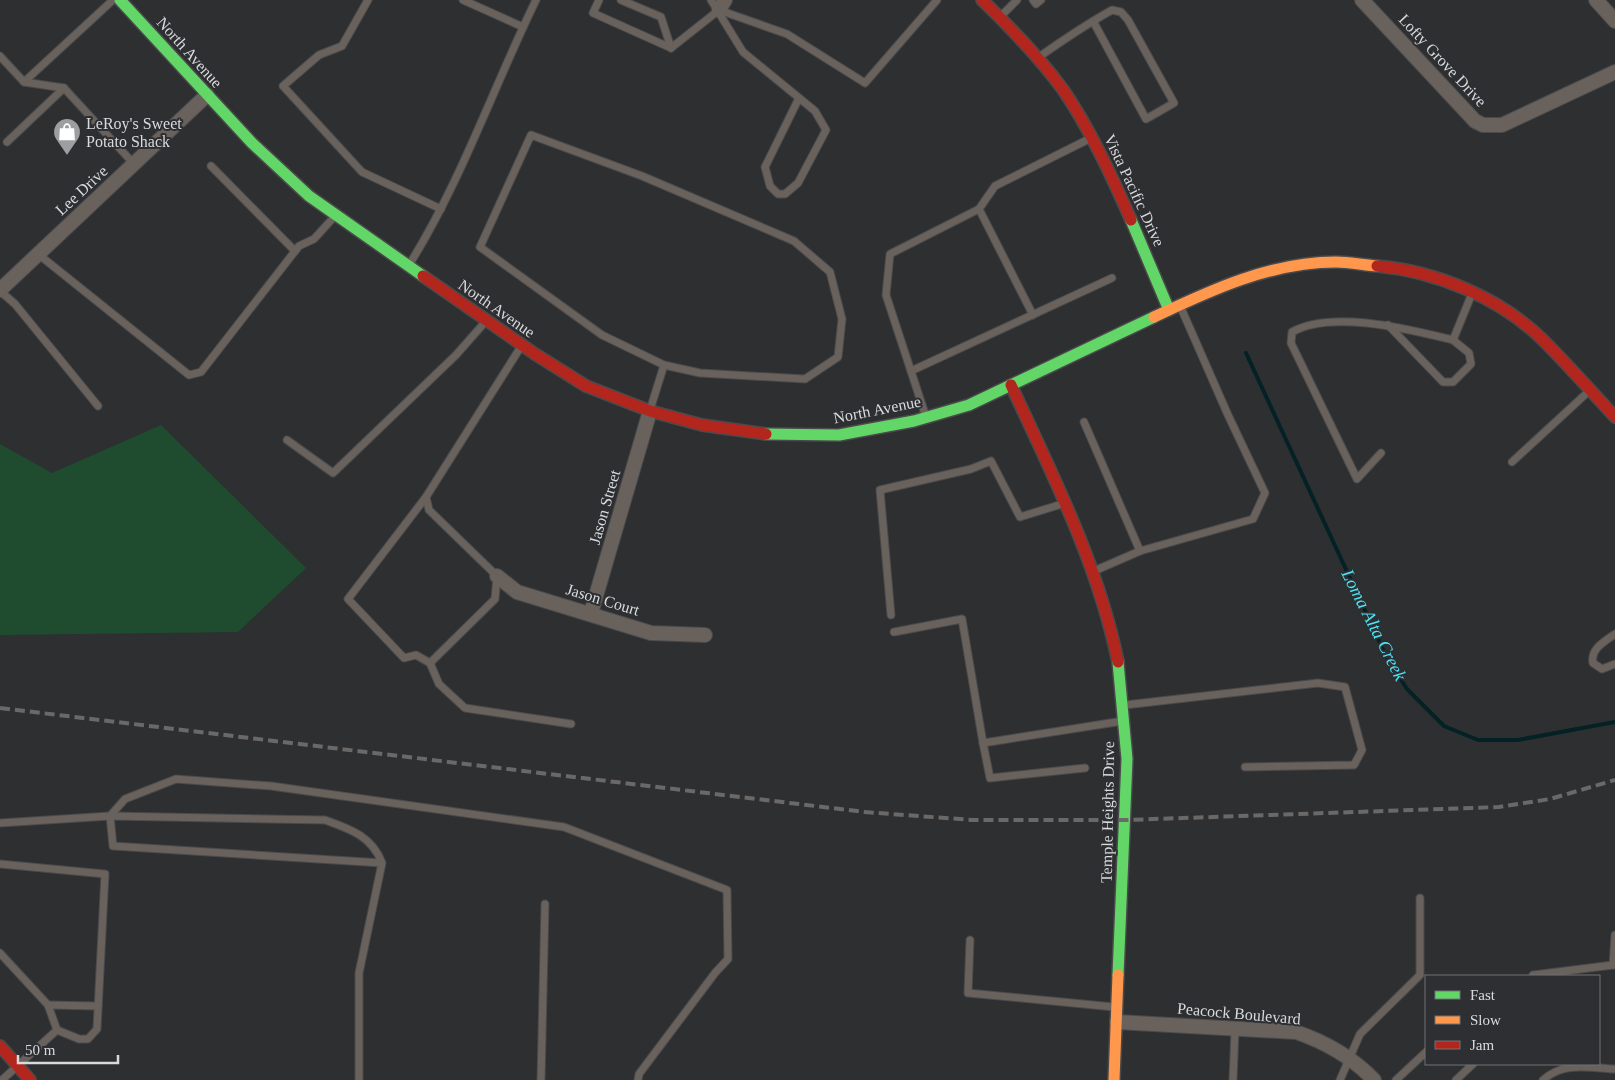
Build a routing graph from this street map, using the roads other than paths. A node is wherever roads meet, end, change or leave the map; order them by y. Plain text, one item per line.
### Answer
1 (113, 0) edge
2 (120, 0) edge
3 (368, 0) edge
4 (463, 0) edge
5 (536, 0) edge
6 (599, 0) edge
7 (621, 0) edge
8 (937, 0) edge
9 (982, 0) edge
10 (1017, 0) edge
11 (1033, 0) edge
12 (1041, 0) edge
13 (1362, 0) edge
14 (1596, 0) edge
15 (718, 3) edge
16 (1000, 17) junction
17 (1092, 21) junction
18 (1615, 21) edge
19 (523, 27) junction
20 (671, 48) junction
21 (0, 56) edge
22 (1036, 58) junction
23 (1615, 72) edge
24 (24, 82) junction
25 (64, 88) junction
26 (207, 95) junction
27 (799, 98) junction
28 (1091, 138) junction
29 (7, 142) dead end
30 (134, 164) junction
31 (211, 166) dead end
32 (441, 209) junction
33 (979, 209) junction
34 (336, 215) junction
35 (295, 251) junction
36 (38, 254) junction
37 (408, 266) junction
38 (1112, 278) dead end
39 (0, 290) edge
40 (1472, 293) junction
41 (1175, 308) junction
42 (1032, 315) junction
43 (487, 320) junction
44 (1388, 325) junction
45 (1453, 340) junction
46 (522, 345) junction
47 (664, 365) junction
48 (911, 371) junction
49 (1011, 385) junction
50 (1590, 390) junction
51 (98, 406) dead end
52 (650, 410) junction
53 (926, 417) junction
54 (1615, 417) edge
55 (1084, 422) dead end
56 (287, 440) dead end
57 (1381, 453) dead end
58 (1512, 462) dead end
59 (426, 497) junction
60 (1065, 503) junction
61 (1140, 552) junction
62 (1093, 571) junction
63 (497, 576) junction
64 (591, 613) junction
65 (891, 615) dead end
66 (894, 632) dead end
67 (1615, 634) edge
68 (705, 635) dead end
69 (430, 663) junction
70 (1615, 664) edge
71 (1122, 705) junction
72 (1123, 720) junction
73 (571, 724) dead end
74 (983, 743) junction
75 (1245, 767) dead end
76 (1085, 768) dead end
77 (110, 816) junction
78 (0, 823) edge
79 (382, 863) junction
80 (0, 864) edge
81 (1420, 898) dead end
82 (545, 904) dead end
83 (1615, 935) edge
84 (970, 940) dead end
85 (0, 954) edge
86 (1614, 965) edge
87 (1533, 974) dead end
88 (48, 1005) junction
89 (98, 1006) junction
90 (1117, 1007) junction
91 (1117, 1022) junction
92 (1235, 1029) junction
93 (57, 1030) junction
94 (0, 1046) edge
95 (1425, 1053) edge
96 (1349, 1059) junction
97 (1472, 1065) edge
98 (19, 1067) junction
99 (1615, 1069) edge
100 (2, 1080) edge
101 (30, 1080) edge
102 (359, 1080) edge
103 (541, 1080) edge
104 (638, 1080) edge
105 (1114, 1080) edge
106 (1233, 1080) edge
107 (1340, 1080) edge
108 (1374, 1080) edge
109 (1396, 1080) edge
110 (1456, 1080) edge
111 (1543, 1080) edge

1 - 24 lane
2 - 26 main road, North Avenue
3 - 32 lane
4 - 19 lane
5 - 19 lane
6 - 20 lane
7 - 20 lane
8 - 15 lane
9 - 16 main road, Vista Pacific Drive
10 - 16 lane
11 - 12 lane
13 - 23 street, Lofty Grove Drive
14 - 18 street
15 - 20 lane
15 - 27 lane
16 - 22 main road, Vista Pacific Drive
17 - 17 lane
17 - 22 lane
19 - 32 lane
21 - 24 lane
22 - 28 main road, Vista Pacific Drive
24 - 25 lane
25 - 29 lane
25 - 30 lane
26 - 30 street, Lee Drive
26 - 34 main road, North Avenue
27 - 27 lane
28 - 33 lane
28 - 41 main road, Vista Pacific Drive
30 - 36 street, Lee Drive
31 - 35 lane
32 - 37 lane
33 - 42 lane
33 - 48 lane
34 - 35 lane
34 - 37 main road, North Avenue
35 - 36 lane
36 - 39 street, Lee Drive
37 - 43 main road, North Avenue
38 - 42 lane
39 - 51 lane
40 - 41 main road, North Avenue
40 - 45 lane
40 - 50 main road, North Avenue
41 - 49 main road, North Avenue
41 - 61 lane
42 - 48 lane
43 - 46 main road, North Avenue
43 - 56 lane
44 - 45 lane
44 - 45 lane
44 - 57 lane
46 - 52 main road, North Avenue
46 - 59 lane
47 - 47 lane
47 - 52 lane
48 - 53 lane
49 - 53 main road, North Avenue
49 - 60 main road, Temple Heights Drive
50 - 54 main road, North Avenue
50 - 58 lane
52 - 53 main road, North Avenue
52 - 64 street, Jason Street
55 - 61 lane
59 - 63 lane
59 - 69 lane
60 - 62 main road, Temple Heights Drive
60 - 65 lane
61 - 62 lane
62 - 71 main road, Temple Heights Drive
63 - 64 street, Jason Court
63 - 69 lane
64 - 68 street, Jason Court
66 - 74 lane
67 - 70 lane
69 - 73 lane
71 - 72 main road, Temple Heights Drive
71 - 75 lane
72 - 74 lane
72 - 90 main road, Temple Heights Drive
74 - 76 lane
77 - 78 lane
77 - 79 lane
77 - 79 lane
77 - 104 lane
79 - 102 lane
80 - 89 lane
81 - 96 lane
82 - 103 lane
83 - 86 lane
84 - 90 lane
85 - 88 lane
86 - 87 lane
88 - 89 lane
88 - 93 lane
89 - 93 lane
90 - 91 main road, Temple Heights Drive
91 - 92 street, Peacock Boulevard
91 - 105 main road, Temple Heights Drive
92 - 96 street, Peacock Boulevard
92 - 106 lane
93 - 98 lane
94 - 98 main road
95 - 109 lane
96 - 107 lane
96 - 108 street, Peacock Boulevard
97 - 110 lane
98 - 100 lane
98 - 101 main road
99 - 111 lane

